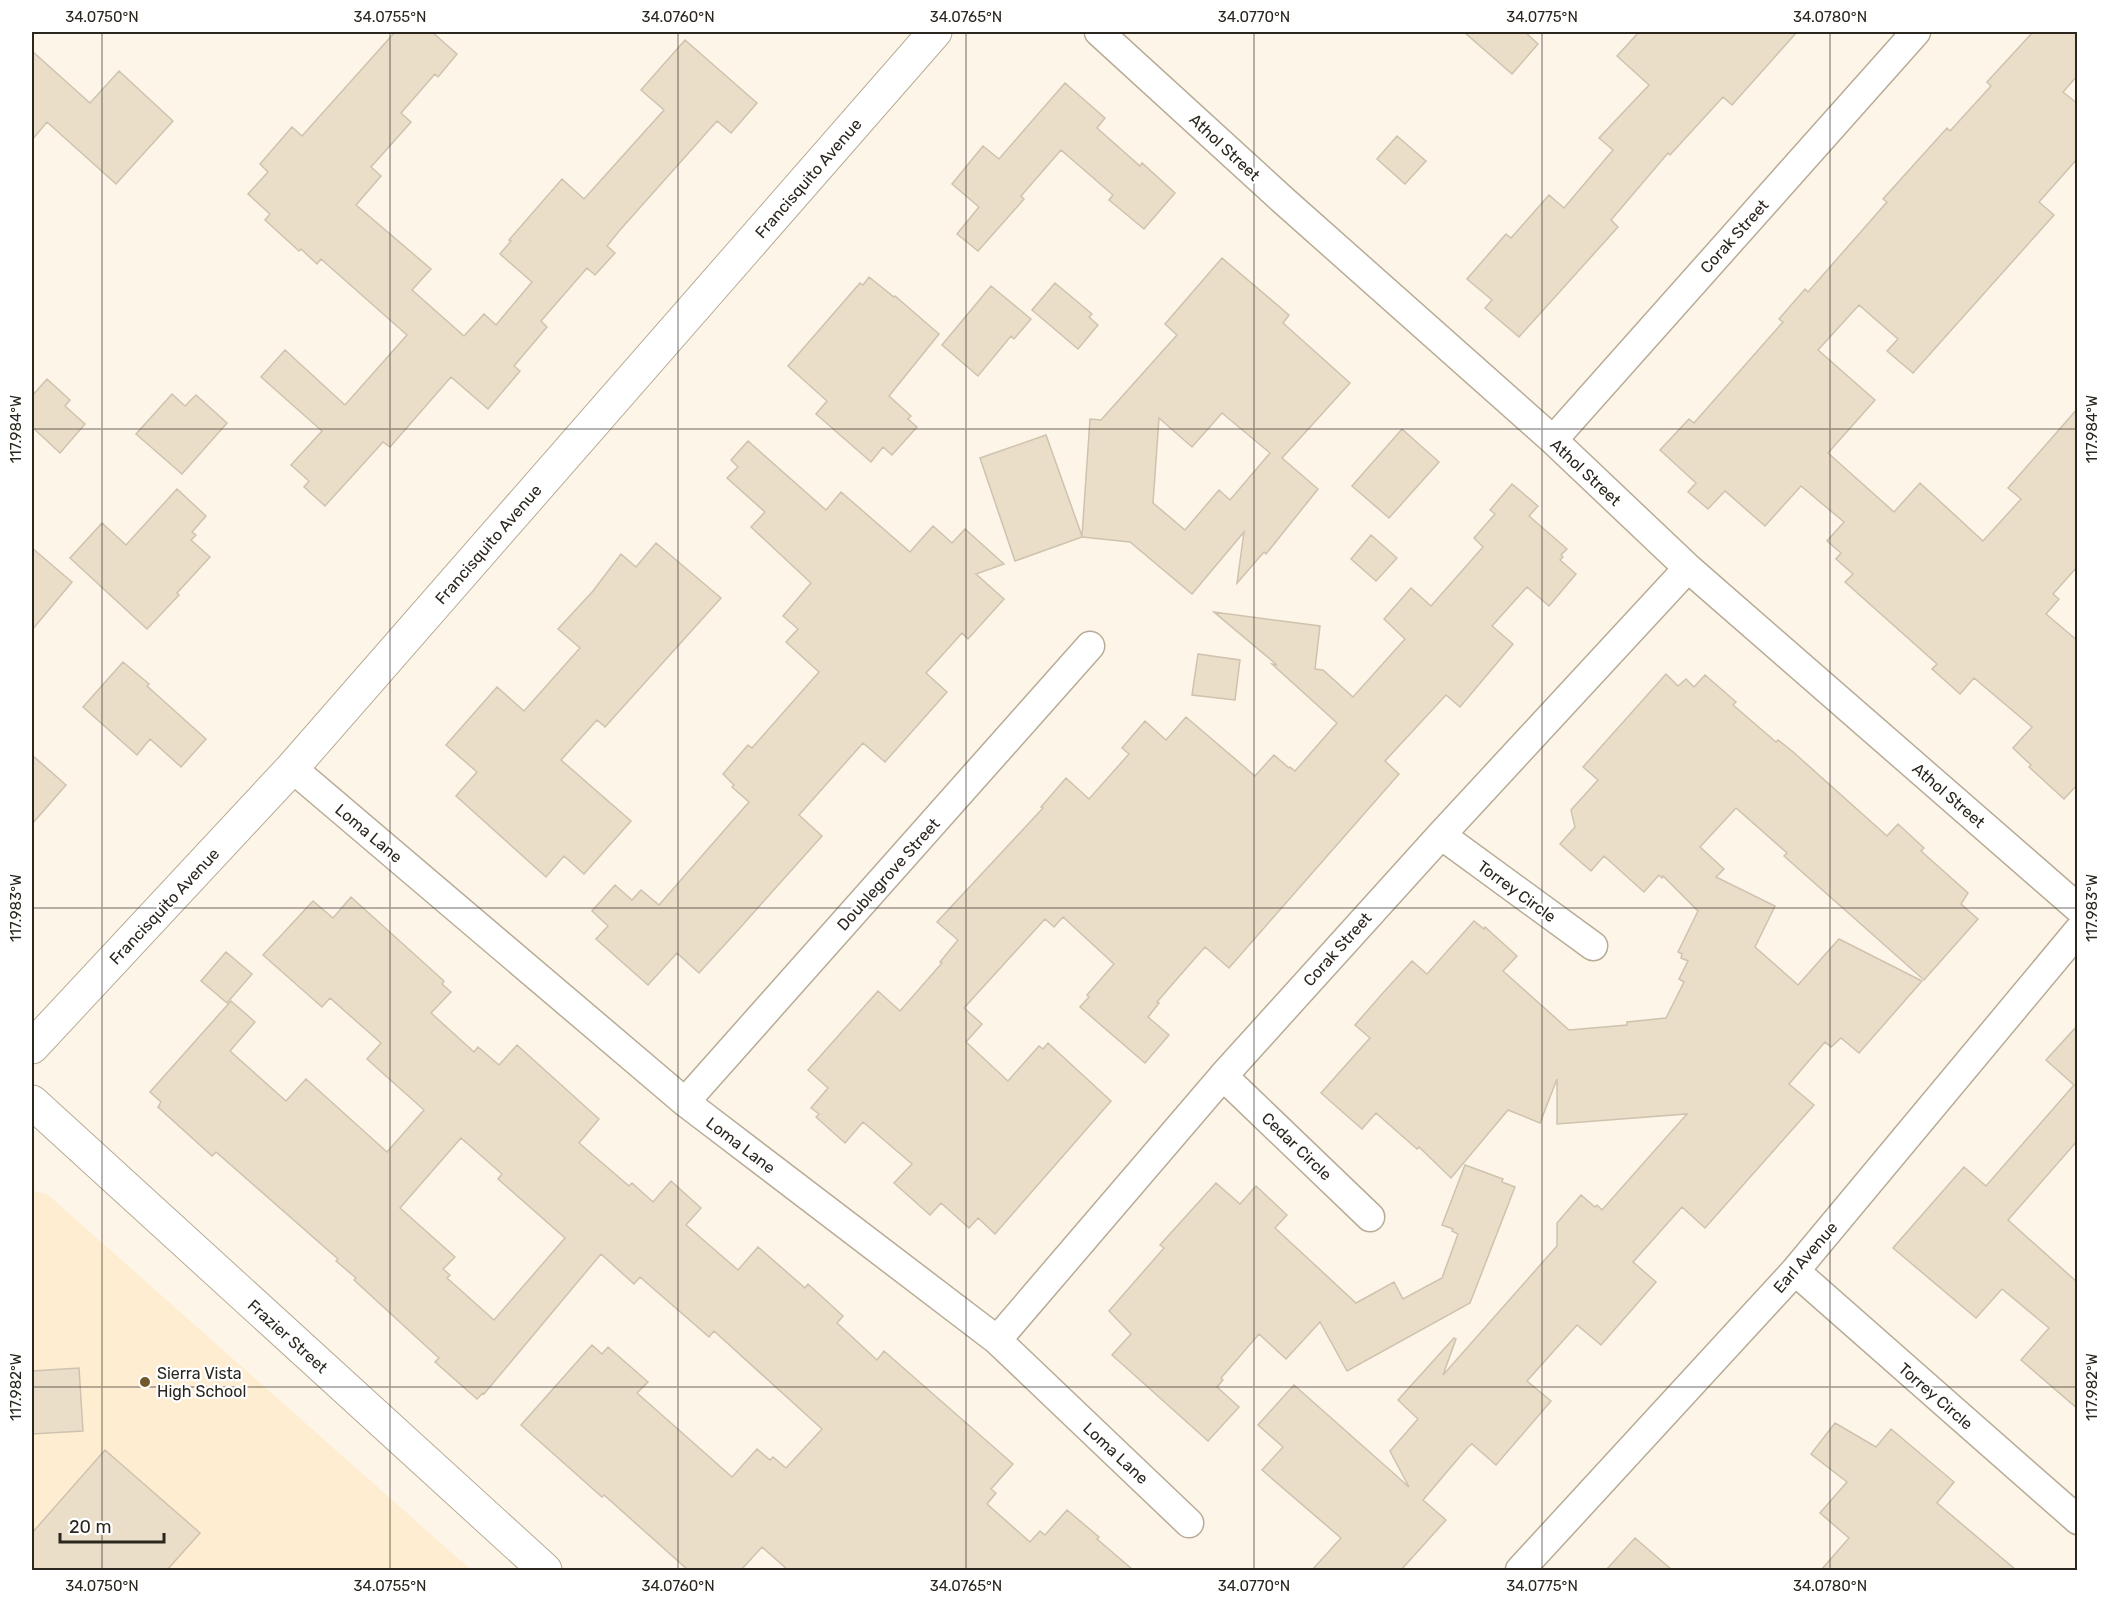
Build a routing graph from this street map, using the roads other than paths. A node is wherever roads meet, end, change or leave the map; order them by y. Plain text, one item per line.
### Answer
1 (935, 32) edge
2 (1099, 32) edge
3 (1916, 32) edge
4 (1553, 440) junction
5 (1688, 568) junction
6 (1090, 646) dead end
7 (292, 768) junction
8 (1440, 835) junction
9 (2078, 908) edge
10 (2078, 931) edge
11 (1593, 946) dead end
12 (32, 1047) edge
13 (1223, 1076) junction
14 (32, 1102) edge
15 (685, 1102) junction
16 (1370, 1217) dead end
17 (1795, 1271) junction
18 (997, 1340) junction
19 (2078, 1520) edge
20 (1190, 1522) dead end
21 (545, 1570) edge
22 (1520, 1570) edge

1 - 7 street, Francisquito Avenue
2 - 4 street, Athol Street
3 - 4 street, Corak Street
4 - 5 street, Athol Street
5 - 8 street, Corak Street
5 - 9 street, Athol Street
6 - 15 street, Doublegrove Street
7 - 12 street, Francisquito Avenue
7 - 15 street, Loma Lane
8 - 11 street, Torrey Circle
8 - 13 street, Corak Street
10 - 17 street, Earl Avenue
13 - 16 street, Cedar Circle
13 - 18 street, Corak Street
14 - 21 street, Frazier Street
15 - 18 street, Loma Lane
17 - 19 street, Torrey Circle
17 - 22 street, Earl Avenue
18 - 20 street, Loma Lane

